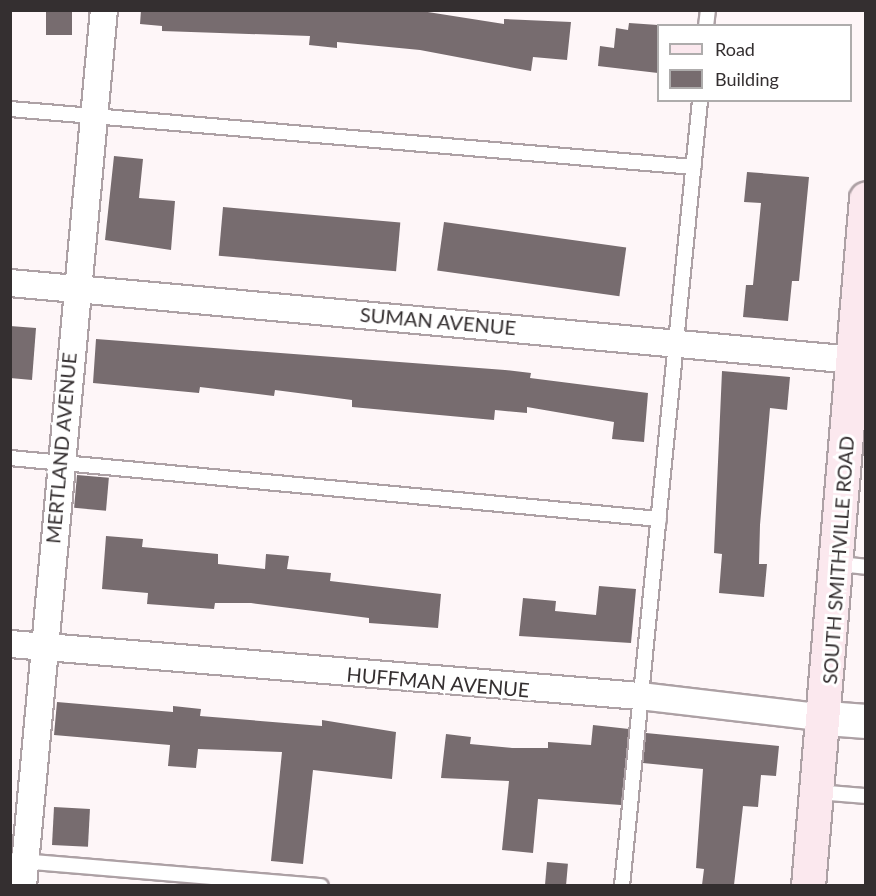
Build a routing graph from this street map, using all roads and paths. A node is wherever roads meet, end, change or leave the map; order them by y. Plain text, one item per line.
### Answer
1 (104, 10) edge
2 (700, 102) edge
3 (10, 110) edge
4 (95, 117) junction
5 (694, 167) junction
6 (866, 198) edge
7 (10, 283) edge
8 (76, 289) junction
9 (679, 342) junction
10 (859, 361) edge
11 (10, 458) edge
12 (59, 463) junction
13 (659, 519) junction
14 (852, 566) edge
15 (10, 644) edge
16 (42, 646) junction
17 (640, 696) junction
18 (826, 718) junction
19 (866, 721) edge
20 (818, 792) junction
21 (866, 796) edge
22 (19, 869) edge
23 (321, 885) edge
24 (622, 885) edge
25 (808, 885) edge

1 - 4 street, MERTLAND AVENUE
2 - 5 lane
3 - 4 lane
4 - 5 lane
4 - 8 street, MERTLAND AVENUE
5 - 9 lane
6 - 10 main road, SOUTH SMITHVILLE ROAD
7 - 8 street, SUMAN AVENUE
8 - 9 street, SUMAN AVENUE
8 - 12 street, MERTLAND AVENUE
9 - 10 street, SUMAN AVENUE
9 - 13 lane
10 - 14 main road, SOUTH SMITHVILLE ROAD
11 - 12 lane
12 - 13 lane
12 - 16 street, MERTLAND AVENUE
13 - 17 lane
14 - 18 main road, SOUTH SMITHVILLE ROAD
15 - 16 street, HUFFMAN AVENUE
16 - 17 street, HUFFMAN AVENUE
16 - 22 street, MERTLAND AVENUE
17 - 18 street, HUFFMAN AVENUE
17 - 24 lane
18 - 19 street, HUFFMAN AVENUE
18 - 20 main road, SOUTH SMITHVILLE ROAD
20 - 21 lane
20 - 25 main road, SOUTH SMITHVILLE ROAD
22 - 23 lane

